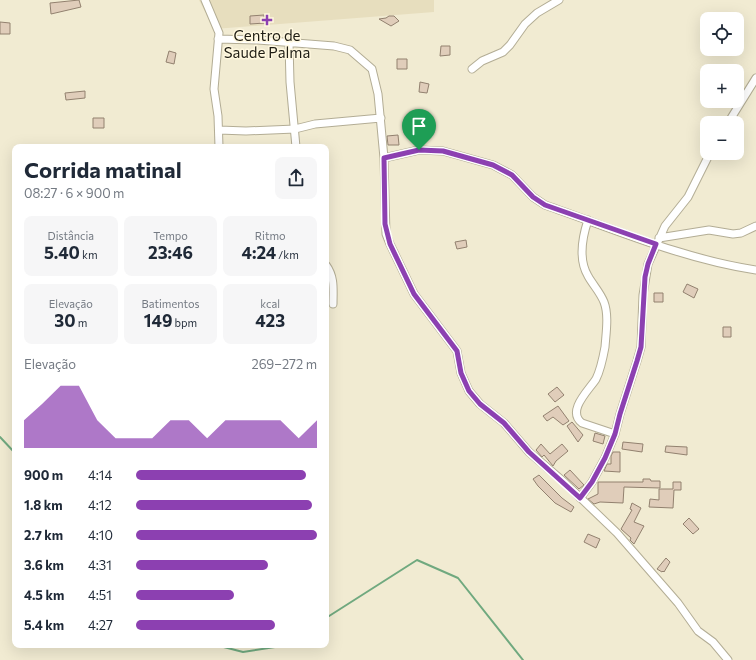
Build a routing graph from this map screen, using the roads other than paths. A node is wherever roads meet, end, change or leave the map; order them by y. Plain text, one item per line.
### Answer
1 (205, 0) edge
2 (559, 0) edge
3 (218, 39) junction
4 (289, 43) junction
5 (472, 69) dead end
6 (756, 78) edge
7 (732, 116) edge
8 (381, 118) junction
9 (295, 129) junction
10 (219, 130) junction
11 (219, 144) edge
12 (296, 144) edge
13 (384, 158) junction
14 (706, 160) edge
15 (588, 220) junction
16 (756, 226) edge
17 (658, 241) junction
18 (329, 269) edge
19 (756, 270) edge
20 (333, 304) dead end
21 (615, 434) junction
22 (580, 498) junction
23 (728, 660) edge

1 - 3 street
2 - 5 street
3 - 4 street
3 - 10 street
4 - 8 street
4 - 9 street
6 - 7 street
8 - 9 street
8 - 13 street
9 - 10 street
9 - 12 street
10 - 11 street
13 - 15 street
13 - 22 street
14 - 17 street
15 - 17 street
15 - 21 street
16 - 17 street
17 - 19 street
17 - 21 street
18 - 20 street
21 - 22 street
22 - 23 street

